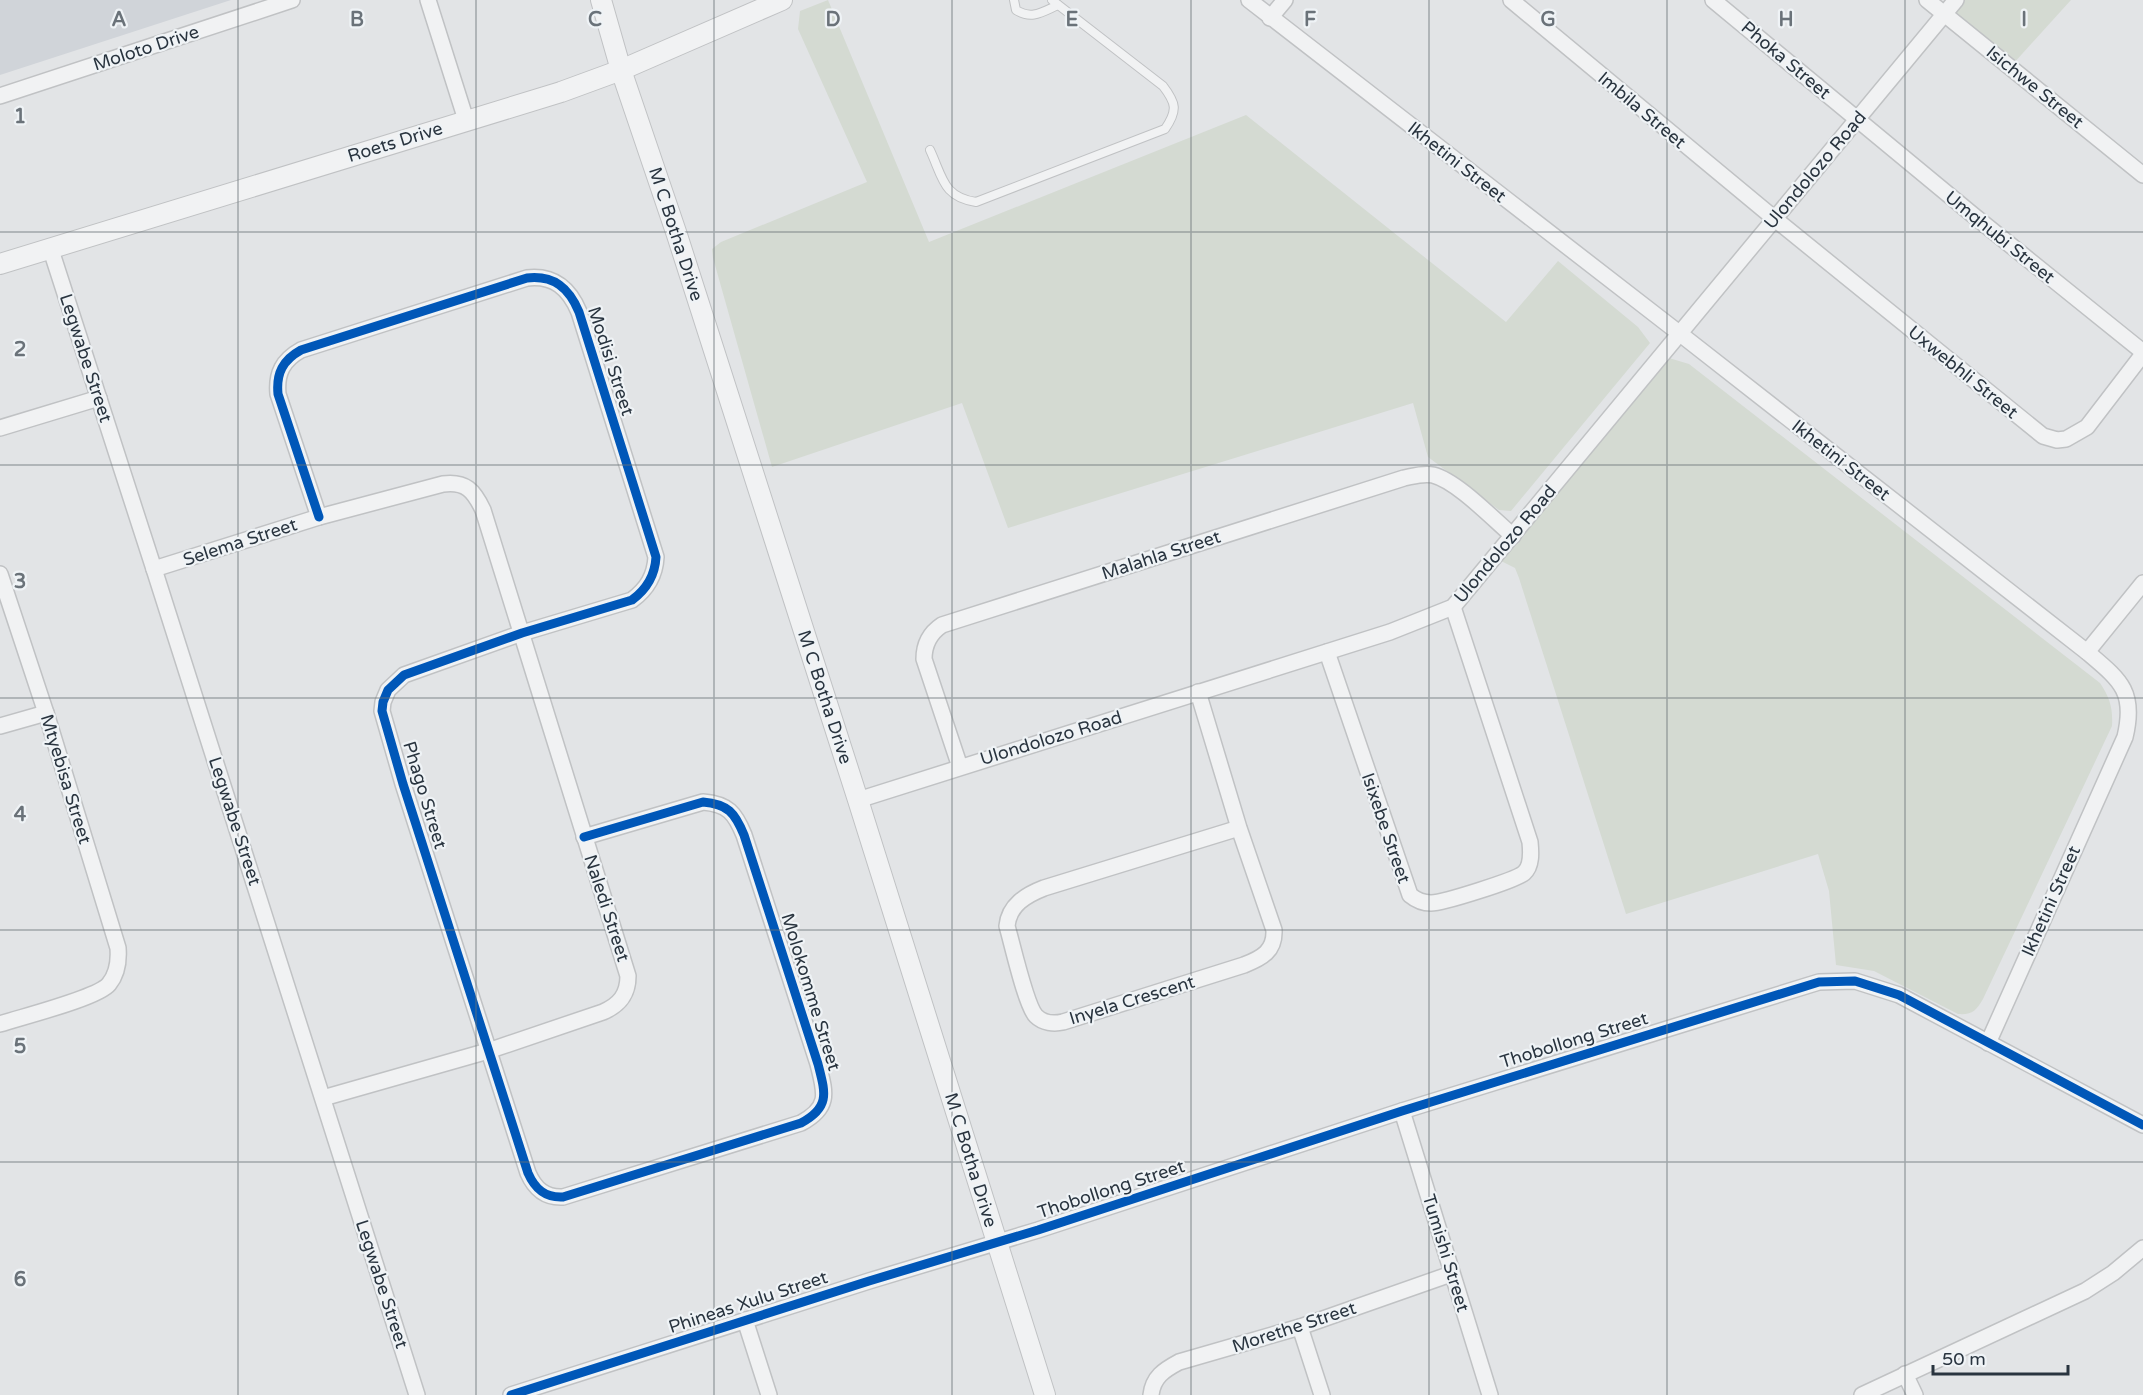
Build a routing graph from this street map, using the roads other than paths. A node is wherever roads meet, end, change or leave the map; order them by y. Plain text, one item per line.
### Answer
1 (428, 0) edge
2 (600, 0) edge
3 (1014, 0) edge
4 (1249, 0) edge
5 (1285, 0) edge
6 (1511, 0) edge
7 (1713, 0) edge
8 (1927, 0) edge
9 (1956, 0) edge
10 (281, 1) edge
11 (777, 1) edge
12 (1055, 2) edge
13 (1944, 14) junction
14 (1270, 18) junction
15 (621, 70) junction
16 (0, 96) edge
17 (466, 120) junction
18 (1858, 120) junction
19 (930, 150) dead end
20 (2143, 175) edge
21 (1775, 219) junction
22 (50, 247) junction
23 (0, 264) edge
24 (1679, 333) junction
25 (2143, 353) edge
26 (99, 398) junction
27 (0, 428) edge
28 (464, 485) joint
29 (319, 517) junction
30 (1513, 536) junction
31 (154, 569) junction
32 (0, 574) edge
33 (2143, 583) edge
34 (1453, 607) junction
35 (522, 633) junction
36 (1327, 652) junction
37 (2087, 652) junction
38 (1198, 692) junction
39 (46, 713) junction
40 (0, 726) edge
41 (960, 767) junction
42 (858, 800) junction
43 (1239, 828) junction
44 (584, 837) junction
45 (0, 1024) edge
46 (1988, 1043) junction
47 (488, 1051) junction
48 (323, 1098) junction
49 (1402, 1112) junction
50 (2143, 1125) edge
51 (997, 1242) junction
52 (2143, 1248) edge
53 (1451, 1274) junction
54 (745, 1320) junction
55 (1300, 1327) junction
56 (1905, 1374) junction
57 (417, 1395) edge
58 (511, 1395) edge
59 (769, 1395) edge
60 (1046, 1395) edge
61 (1151, 1395) edge
62 (1322, 1395) edge
63 (1490, 1395) edge
64 (1862, 1395) edge
65 (1915, 1395) edge

1 - 17 street
2 - 15 street, M C Botha Drive
3 - 12 lane
4 - 14 street, Ikhetini Street
5 - 14 street
6 - 21 street, Imbila Street
7 - 18 street, Phoka Street
8 - 13 street, Isichwe Street
9 - 13 street, Ulondolozo Road
10 - 16 street, Moloto Drive
11 - 15 street, Roets Drive
12 - 19 lane
13 - 18 street, Ulondolozo Road
13 - 20 street, Isichwe Street
14 - 24 street, Ikhetini Street
15 - 17 street, Roets Drive
15 - 42 street, M C Botha Drive
17 - 22 street, Roets Drive
18 - 21 street, Ulondolozo Road
18 - 25 street, Umqhubi Street
21 - 24 street, Ulondolozo Road
21 - 25 street, Uxwebhli Street
22 - 23 street, Roets Drive
22 - 26 street, Legwabe Street
24 - 30 street, Ulondolozo Road
24 - 37 street, Ikhetini Street
26 - 27 street
26 - 31 street, Legwabe Street
28 - 29 street, Selema Street
28 - 35 street, Naledi Street
29 - 31 street, Selema Street
29 - 35 street, Modisi Street
30 - 34 street, Ulondolozo Road
30 - 41 street, Malahla Street
31 - 48 street, Legwabe Street
32 - 39 street, Mtyebisa Street
33 - 37 street
34 - 36 street, Ulondolozo Road
34 - 36 street, Isixebe Street
35 - 44 street, Naledi Street
35 - 47 street, Phago Street
36 - 38 street, Ulondolozo Road
37 - 46 street, Ikhetini Street
38 - 41 street, Ulondolozo Road
38 - 43 street, Inyela Crescent
39 - 40 street
39 - 45 street, Mtyebisa Street
41 - 42 street, Ulondolozo Road
42 - 51 street, M C Botha Drive
43 - 43 street, Inyela Crescent
44 - 47 street, Naledi Street
44 - 47 street, Molokomme Street
46 - 49 street, Thobollong Street
46 - 50 street, Thobollong Street
47 - 48 street, Naledi Street
48 - 57 street, Legwabe Street
49 - 51 street, Thobollong Street
49 - 53 street, Tumishi Street
51 - 54 street, Phineas Xulu Street
51 - 60 street, M C Botha Drive
52 - 56 street
53 - 55 street, Morethe Street
53 - 63 street, Tumishi Street
54 - 58 street, Phineas Xulu Street
54 - 59 street
55 - 61 street, Morethe Street
55 - 62 street
56 - 64 street
56 - 65 street

